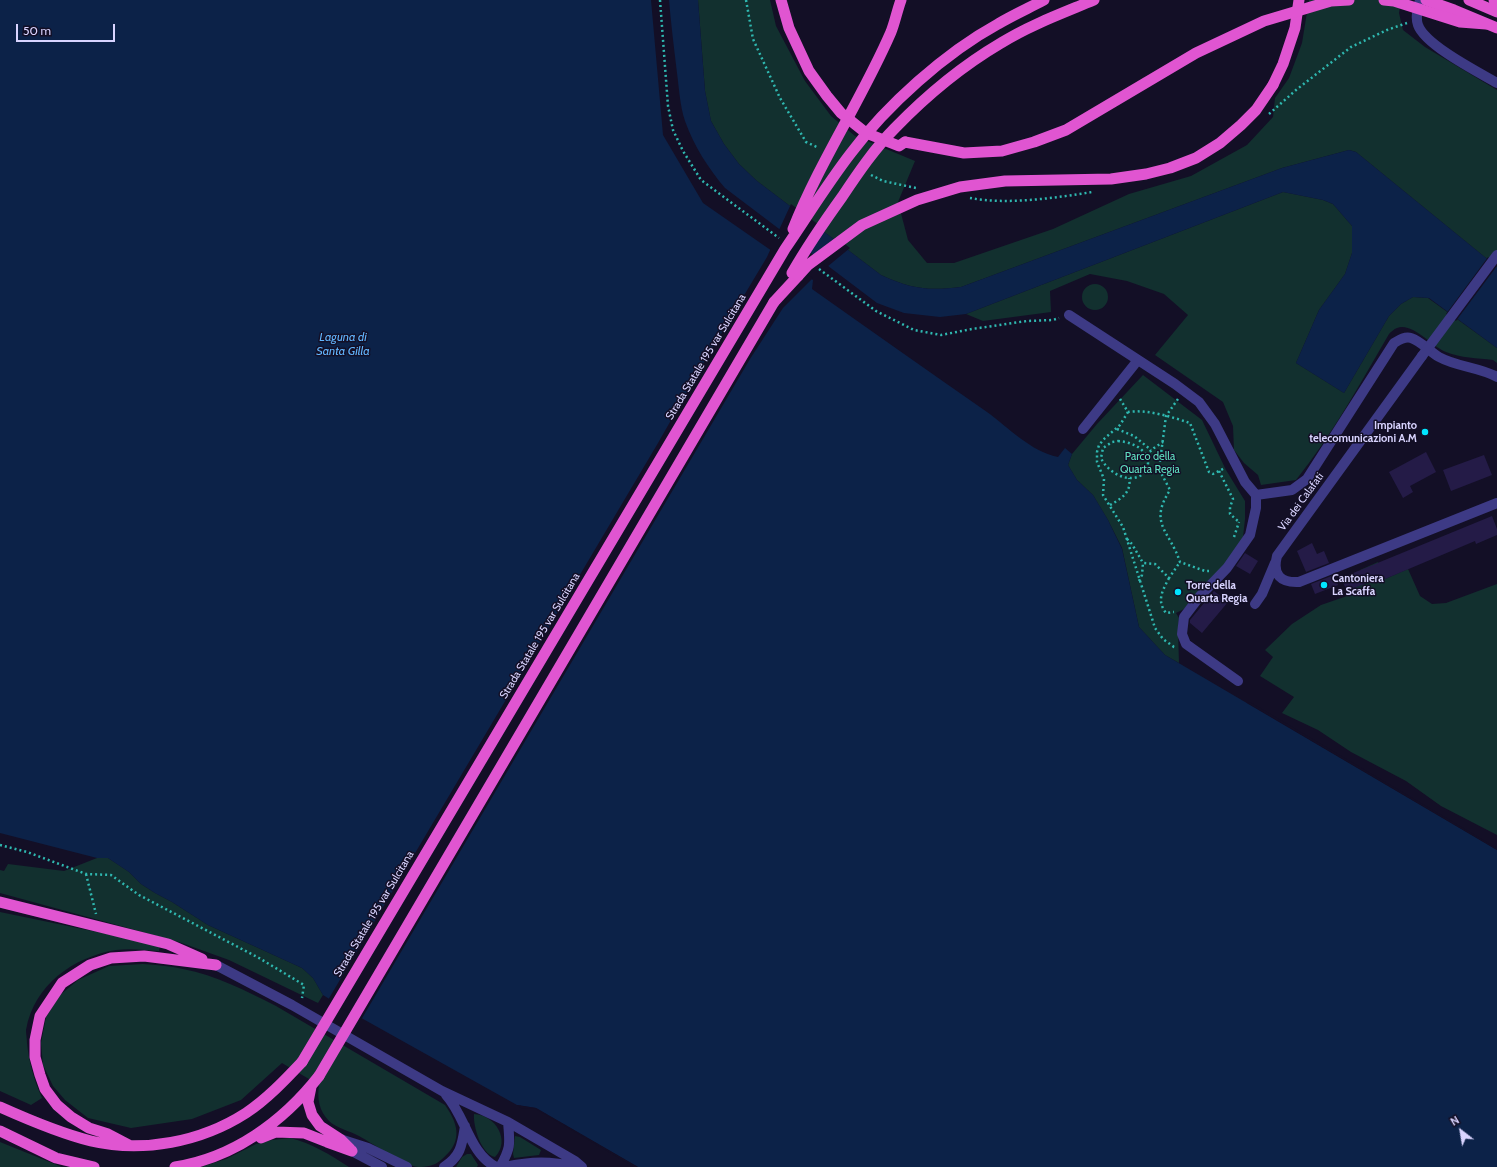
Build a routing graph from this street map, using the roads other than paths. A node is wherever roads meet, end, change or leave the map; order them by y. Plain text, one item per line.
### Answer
1 (781, 0) edge
2 (901, 0) edge
3 (1044, 0) edge
4 (1094, 0) edge
5 (1298, 0) edge
6 (1349, 0) edge
7 (1384, 0) edge
8 (1420, 0) edge
9 (1426, 0) edge
10 (1469, 0) edge
11 (1494, 0) edge
12 (1497, 4) edge
13 (1497, 12) edge
14 (1486, 24) junction
15 (1497, 28) edge
16 (1497, 83) edge
17 (785, 249) junction
18 (1497, 255) edge
19 (774, 302) junction
20 (1069, 315) dead end
21 (1138, 360) junction
22 (1497, 377) edge
23 (1083, 429) dead end
24 (1256, 494) junction
25 (1497, 503) edge
26 (1275, 563) junction
27 (1256, 604) dead end
28 (1238, 681) dead end
29 (0, 902) edge
30 (216, 965) junction
31 (311, 1087) junction
32 (442, 1091) junction
33 (0, 1107) edge
34 (508, 1122) junction
35 (465, 1126) junction
36 (0, 1131) edge
37 (340, 1139) junction
38 (128, 1145) junction
39 (352, 1150) junction
40 (224, 1153) junction
41 (94, 1167) edge
42 (175, 1167) edge
43 (382, 1167) edge
44 (407, 1167) edge
45 (444, 1167) edge
46 (496, 1167) edge
47 (500, 1167) edge
48 (505, 1167) edge
49 (578, 1167) edge
50 (582, 1167) edge

1 - 6 highway, bridge
2 - 17 highway, bridge
3 - 17 highway, Strada Statale 195 var Sulcitana, bridge
4 - 19 highway, bridge
5 - 19 highway, bridge
7 - 14 highway, bridge
8 - 16 street
9 - 14 highway
10 - 13 highway
11 - 12 highway
14 - 15 highway
17 - 38 highway, Strada Statale 195 var Sulcitana, bridge
18 - 26 street, Via dei Calafati, bridge
19 - 31 highway, bridge
20 - 21 street
21 - 23 street
21 - 24 street
22 - 24 street
24 - 28 street
25 - 26 street
26 - 27 street, Via dei Calafati
29 - 30 highway
30 - 32 street
30 - 38 highway
31 - 37 highway
31 - 40 highway
32 - 34 street
32 - 35 street
33 - 38 highway, Strada Statale 195 var Sulcitana
34 - 47 street
34 - 50 street
35 - 45 street
35 - 46 street
36 - 41 highway
37 - 39 highway
37 - 44 street
39 - 40 highway
39 - 43 street
40 - 42 highway
48 - 49 street

